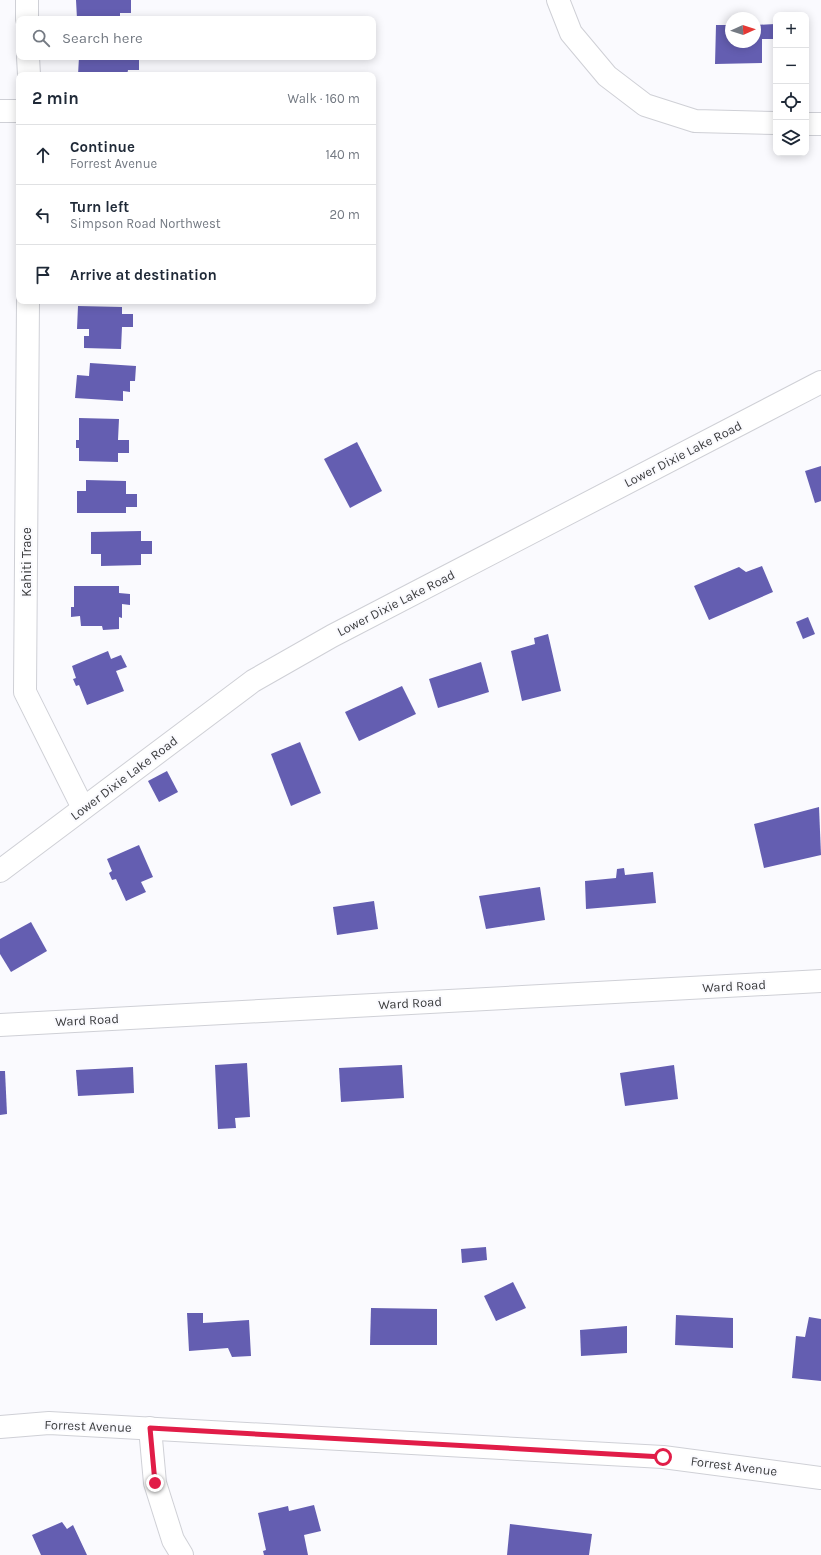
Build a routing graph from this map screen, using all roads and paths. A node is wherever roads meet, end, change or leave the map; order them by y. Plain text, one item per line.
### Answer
1 (27, 0) edge
2 (558, 0) edge
3 (28, 16) edge
4 (28, 60) edge
5 (28, 72) edge
6 (0, 111) edge
7 (16, 111) edge
8 (773, 123) edge
9 (809, 124) edge
10 (821, 124) edge
11 (28, 304) edge
12 (821, 382) edge
13 (83, 808) junction
14 (0, 871) edge
15 (821, 981) edge
16 (0, 1025) edge
17 (0, 1427) edge
18 (150, 1428) junction
19 (821, 1478) edge
20 (182, 1555) edge

1 - 3 street
2 - 8 street
4 - 5 street
6 - 7 street
9 - 10 street
11 - 13 street, Kahiti Trace
12 - 13 street, Lower Dixie Lake Road
13 - 14 street, Lower Dixie Lake Road
15 - 16 street, Ward Road
17 - 18 street, Forrest Avenue
18 - 19 street, Forrest Avenue
18 - 20 street

